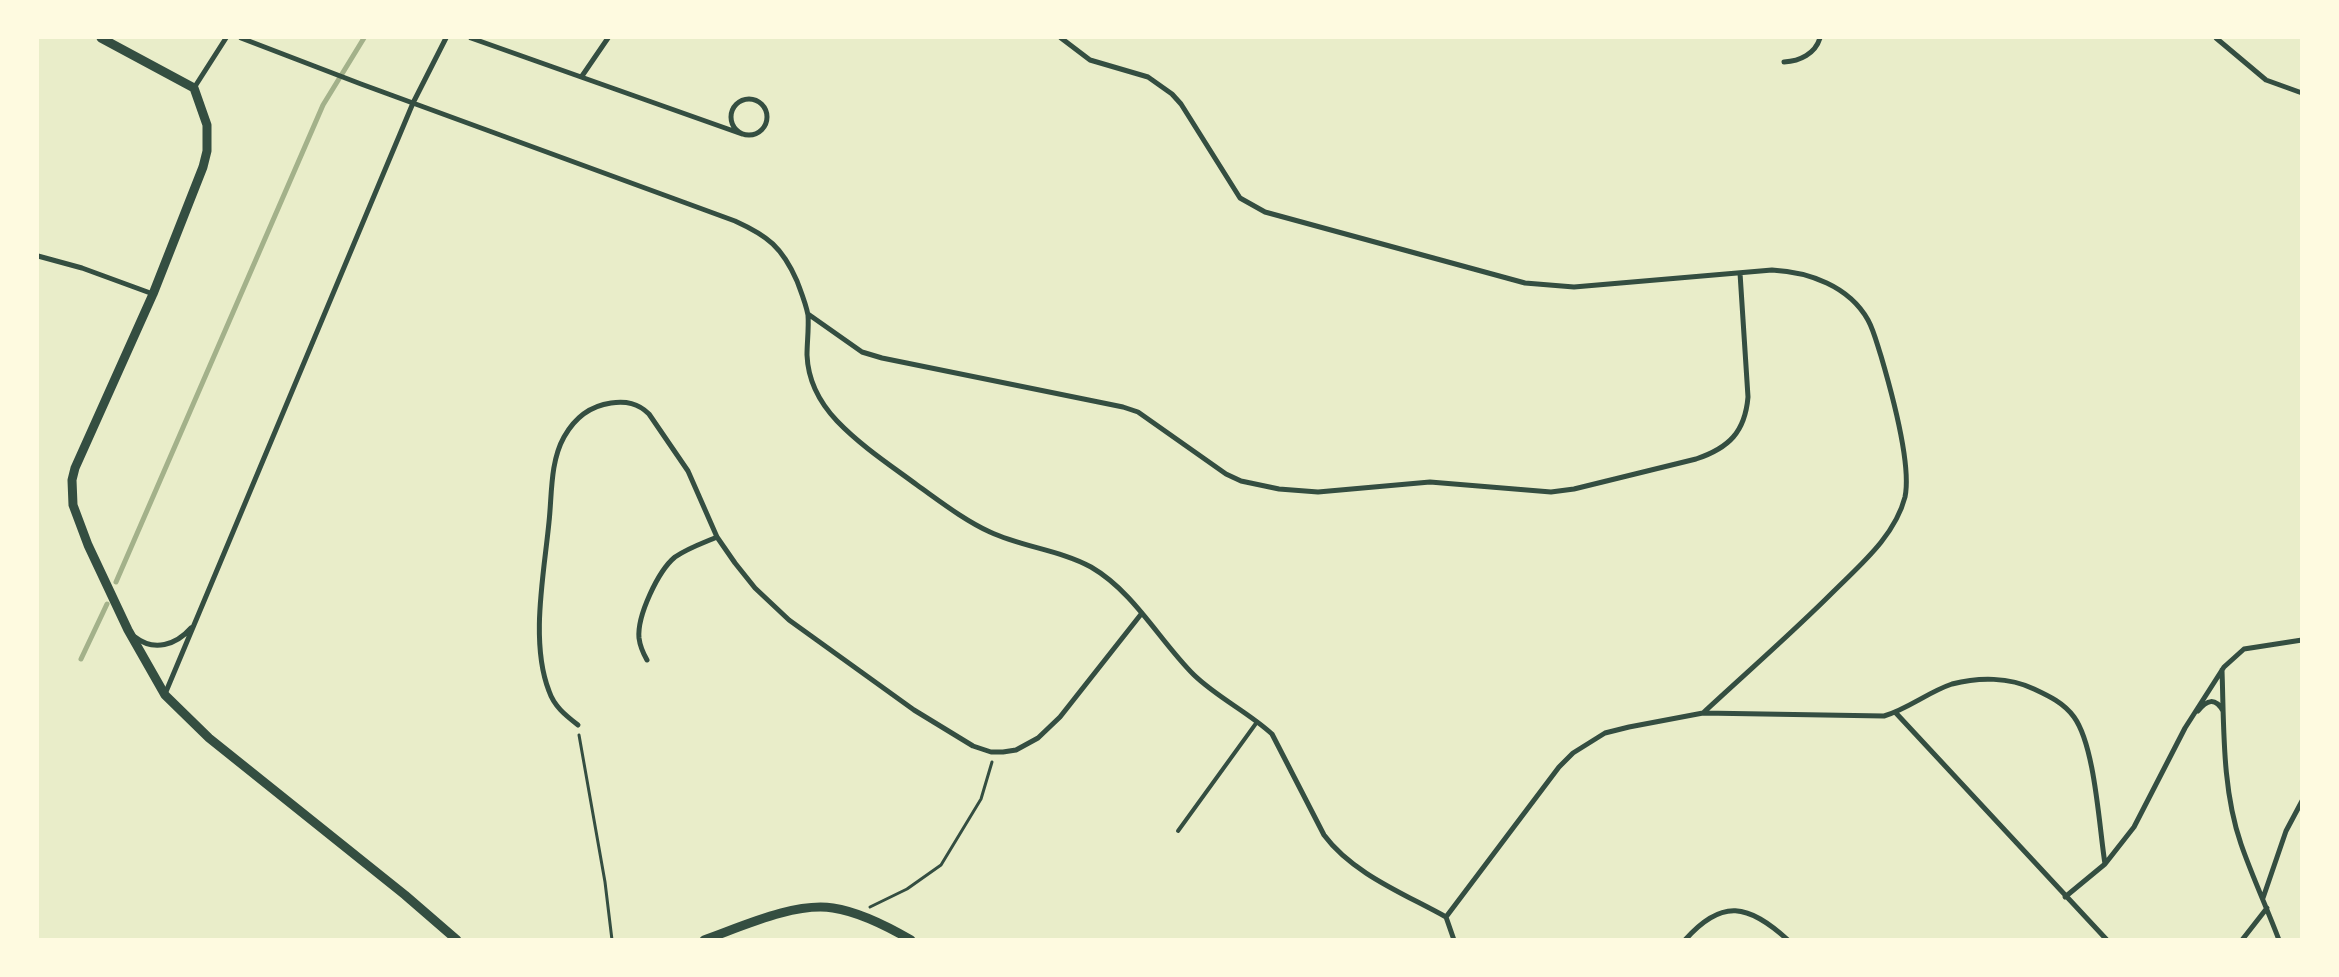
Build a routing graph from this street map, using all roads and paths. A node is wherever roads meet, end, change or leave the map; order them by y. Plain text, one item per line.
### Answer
1 (101, 38) edge
2 (226, 38) edge
3 (241, 38) edge
4 (446, 38) edge
5 (471, 38) edge
6 (608, 38) edge
7 (1061, 38) edge
8 (1820, 38) edge
9 (2216, 38) edge
10 (1784, 62) dead end
11 (582, 76) junction
12 (194, 88) junction
13 (2302, 93) edge
14 (414, 103) junction
15 (742, 134) junction
16 (38, 256) edge
17 (1740, 273) junction
18 (153, 294) junction
19 (808, 314) junction
20 (718, 537) junction
21 (1142, 614) junction
22 (195, 624) junction
23 (128, 630) junction
24 (2302, 640) edge
25 (647, 660) dead end
26 (2222, 670) junction
27 (165, 695) junction
28 (1895, 712) junction
29 (2223, 712) junction
30 (1703, 713) junction
31 (1257, 722) junction
32 (2187, 723) junction
33 (578, 725) joint
34 (994, 752) junction
35 (2302, 801) edge
36 (1178, 831) dead end
37 (2104, 864) junction
38 (2065, 897) junction
39 (2263, 899) junction
40 (2267, 908) junction
41 (860, 915) junction
42 (1446, 917) junction
43 (457, 940) edge
44 (612, 940) edge
45 (704, 940) edge
46 (911, 940) edge
47 (1454, 940) edge
48 (1685, 940) edge
49 (1788, 940) edge
50 (2106, 940) edge
51 (2242, 940) edge
52 (2279, 940) edge

1 - 12 street
2 - 12 street
3 - 14 street
4 - 14 street
5 - 11 street
6 - 11 street
7 - 17 street
8 - 10 street
9 - 13 street
11 - 15 street
12 - 18 street
14 - 19 street
14 - 22 street
15 - 15 street
16 - 18 street
17 - 19 street
17 - 30 street
18 - 23 street
19 - 21 street
20 - 25 street
20 - 33 street
20 - 34 street
21 - 31 street
21 - 34 street
22 - 23 street
22 - 27 street
23 - 27 street
24 - 26 street
26 - 29 street
26 - 32 street
27 - 43 street
28 - 30 street
28 - 37 street
28 - 38 street
29 - 32 street
29 - 39 street
30 - 42 street
31 - 36 lane
31 - 42 street
32 - 37 street
33 - 44 path
34 - 41 path
35 - 39 street
37 - 38 street
38 - 50 street
39 - 40 street
40 - 51 street
40 - 52 street
41 - 45 street
41 - 46 street
42 - 47 street
48 - 49 street

